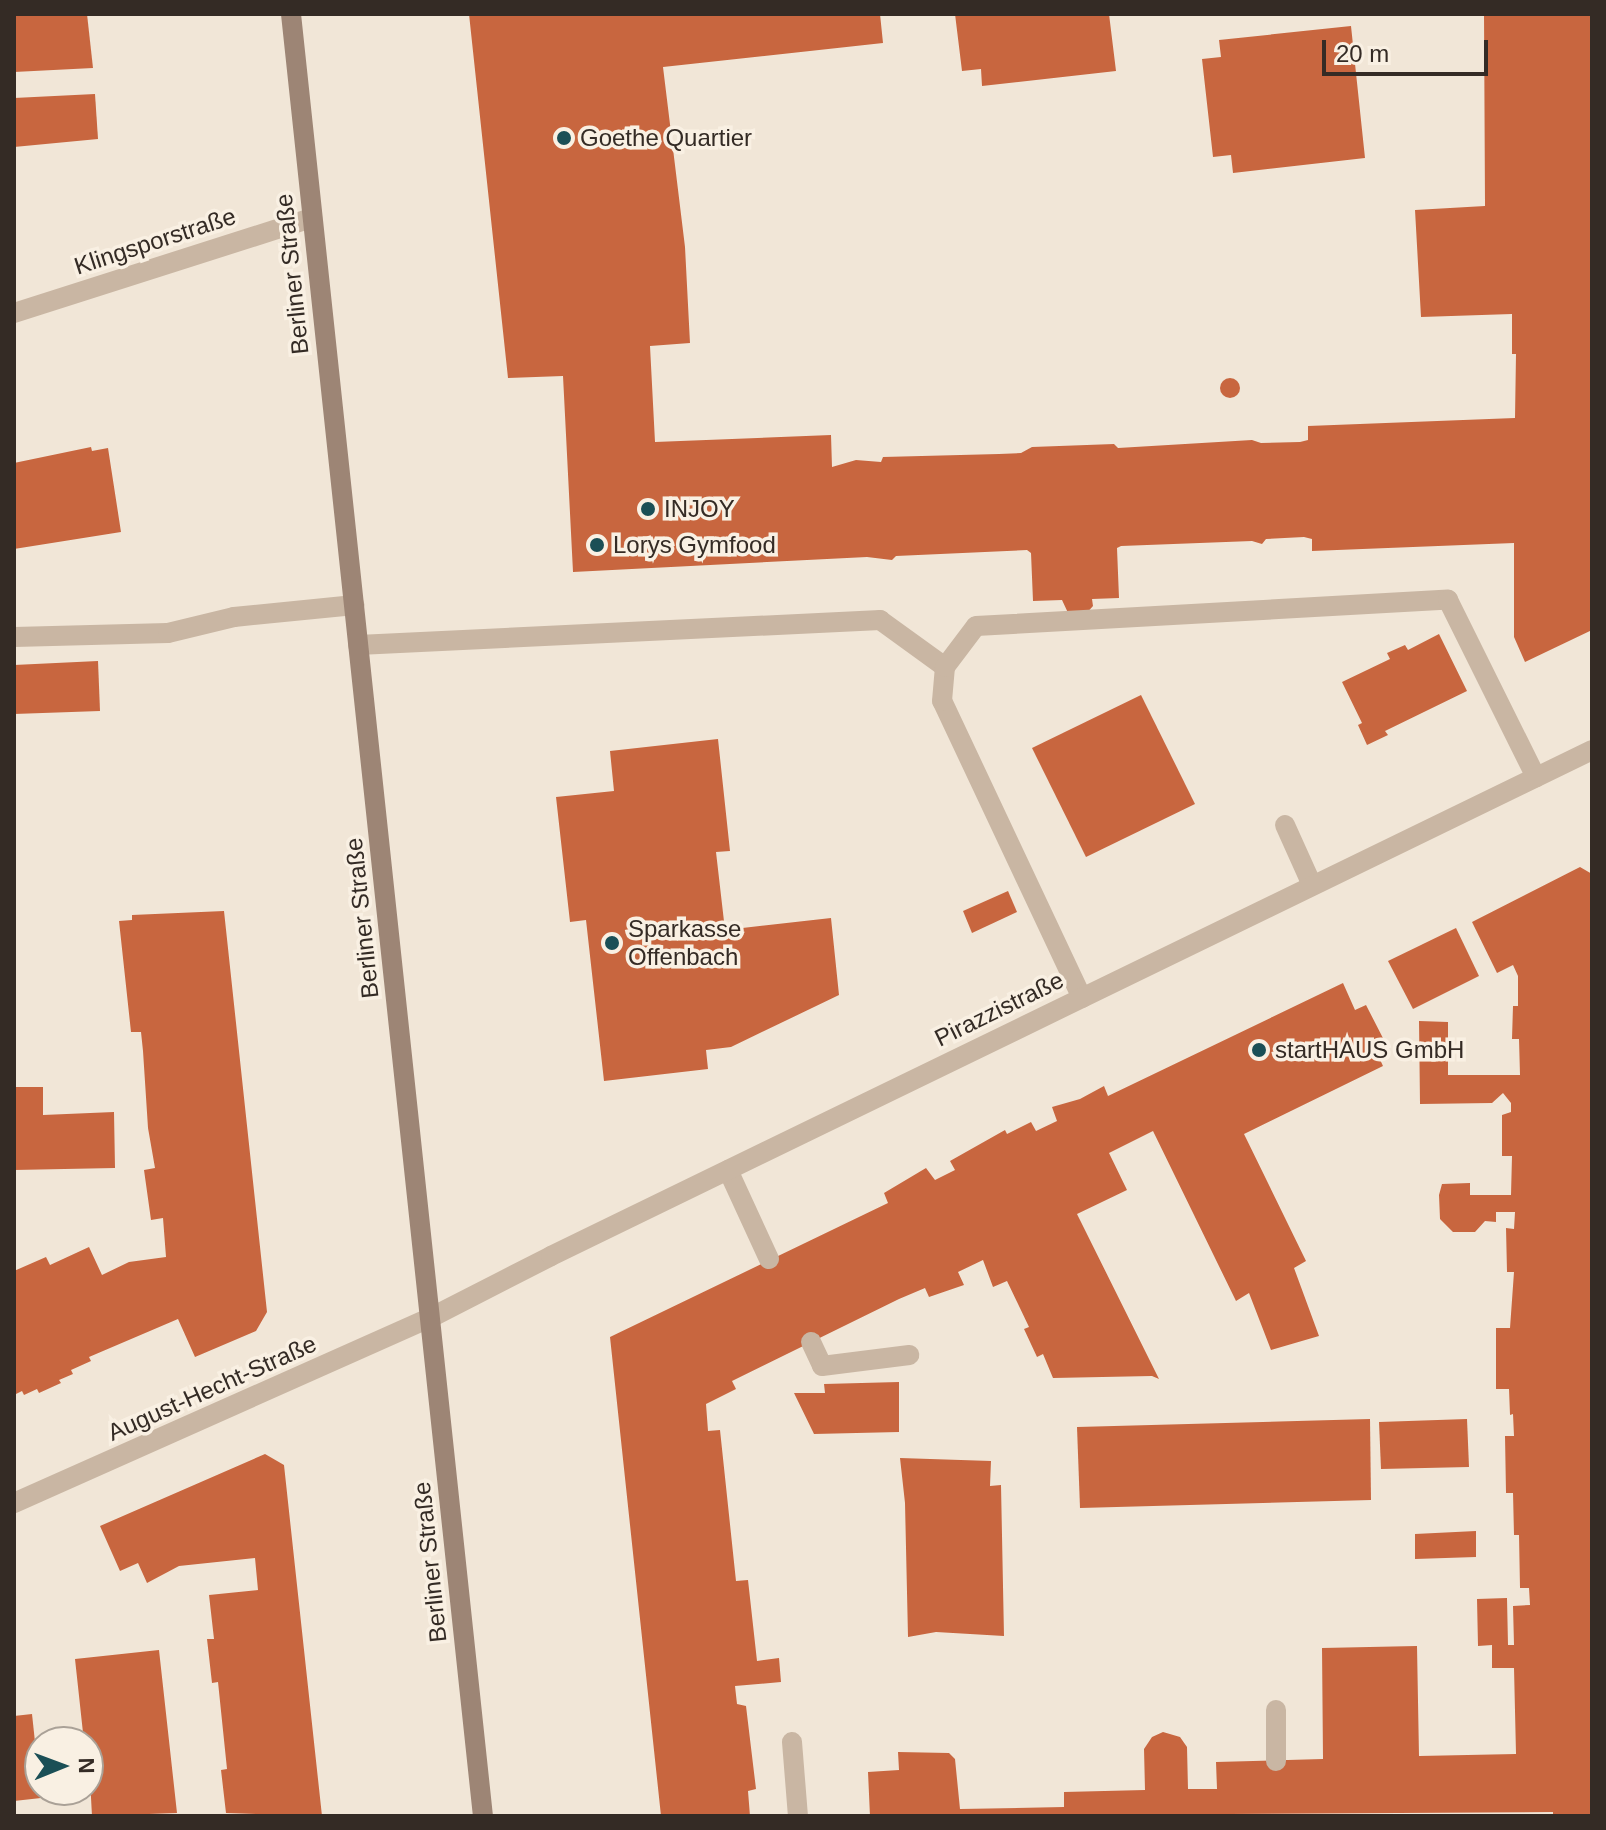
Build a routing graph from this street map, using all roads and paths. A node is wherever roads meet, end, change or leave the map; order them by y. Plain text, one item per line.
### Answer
1 (291, 14) edge
2 (312, 218) junction
3 (14, 313) edge
4 (354, 605) junction
5 (14, 637) edge
6 (358, 645) junction
7 (945, 667) junction
8 (1592, 750) edge
9 (1536, 777) junction
10 (1285, 825) dead end
11 (1312, 885) junction
12 (1082, 998) junction
13 (728, 1170) junction
14 (769, 1259) dead end
15 (430, 1318) junction
16 (811, 1342) dead end
17 (909, 1355) dead end
18 (14, 1503) edge
19 (1276, 1710) dead end
20 (792, 1742) dead end
21 (1276, 1761) dead end
22 (483, 1816) edge
23 (798, 1816) edge

1 - 2 main road, Berliner Straße
2 - 3 street, Klingsporstraße
2 - 4 main road, Berliner Straße
4 - 5 street
4 - 6 main road, Berliner Straße
6 - 7 street
6 - 15 main road, Berliner Straße
7 - 9 street
7 - 12 street
8 - 9 street, Pirazzistraße
9 - 11 street, Pirazzistraße
10 - 11 street
11 - 12 street, Pirazzistraße
12 - 13 street, Pirazzistraße
13 - 14 street
13 - 15 street, Pirazzistraße
15 - 18 street, August-Hecht-Straße
15 - 22 main road, Berliner Straße
16 - 17 street
19 - 21 street
20 - 23 street

